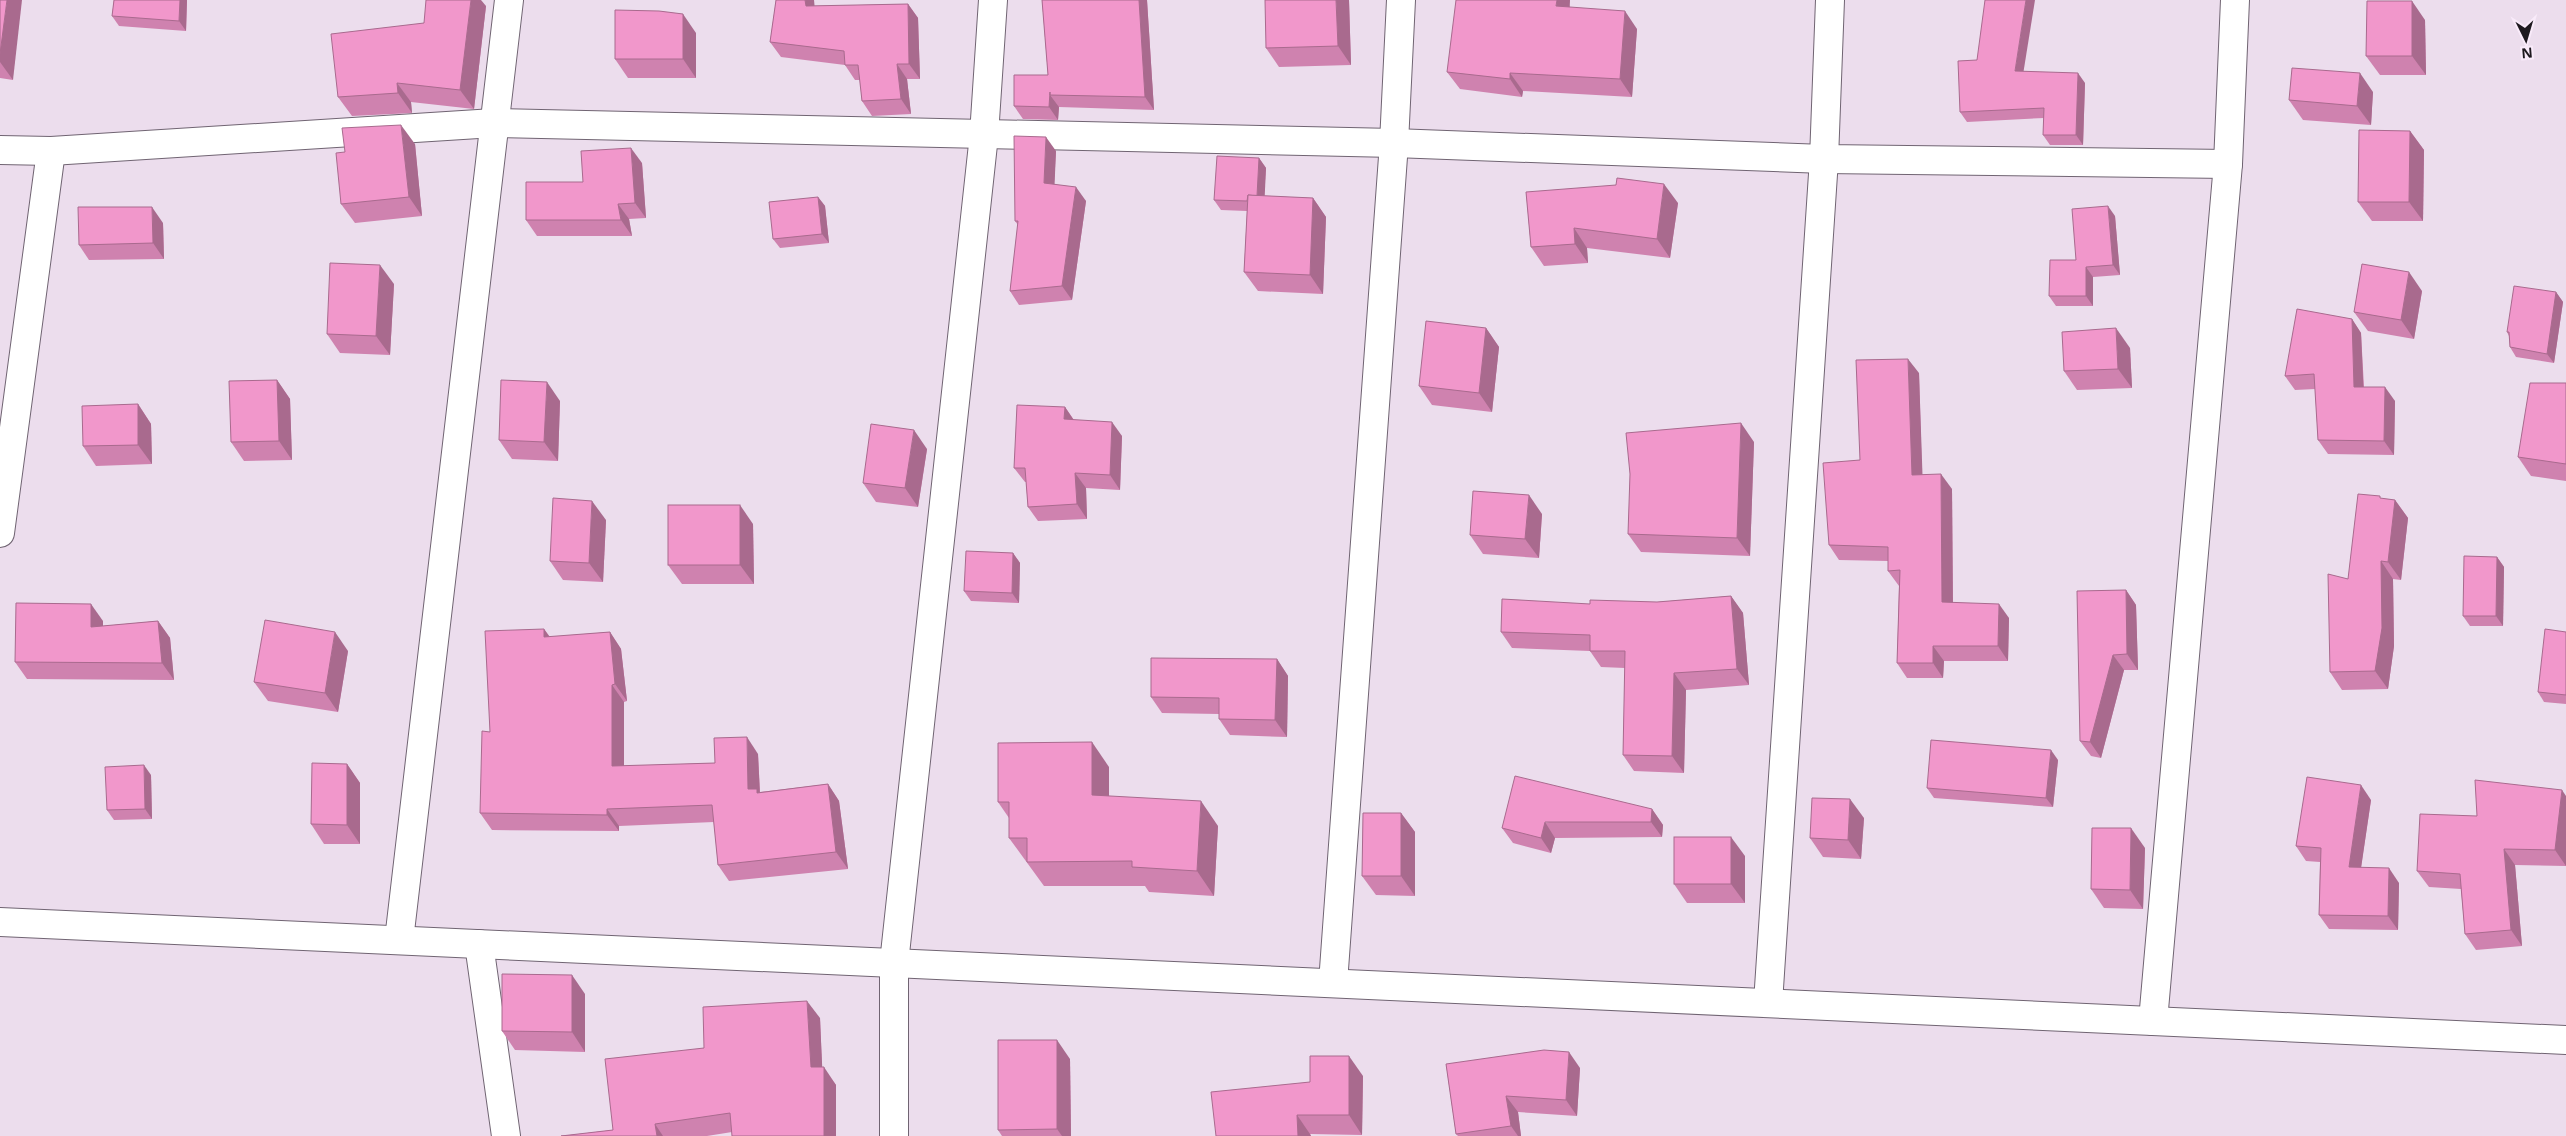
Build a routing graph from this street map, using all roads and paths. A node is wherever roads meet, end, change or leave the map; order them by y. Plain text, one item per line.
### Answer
1 (509, 0) edge
2 (993, 0) edge
3 (1401, 0) edge
4 (1830, 0) edge
5 (2235, 0) edge
6 (494, 123) junction
7 (984, 135) junction
8 (1394, 143) junction
9 (0, 150) edge
10 (51, 151) junction
11 (1824, 159) junction
12 (2228, 164) junction
13 (0, 533) edge
14 (0, 922) edge
15 (399, 940) junction
16 (479, 944) junction
17 (894, 963) junction
18 (1332, 983) junction
19 (1768, 1004) junction
20 (2152, 1021) junction
21 (2566, 1040) edge
22 (506, 1136) edge
23 (894, 1136) edge

1 - 6 street
2 - 7 street
3 - 8 street
4 - 11 street
5 - 12 street
6 - 7 street
6 - 10 street
6 - 15 street
7 - 8 street
7 - 17 street
8 - 11 street
8 - 18 street
9 - 10 street
10 - 13 street
11 - 12 street
11 - 19 street
12 - 20 street
14 - 15 street
15 - 16 street
16 - 17 street
16 - 22 street
17 - 18 street
17 - 23 street
18 - 19 street
19 - 20 street
20 - 21 street

